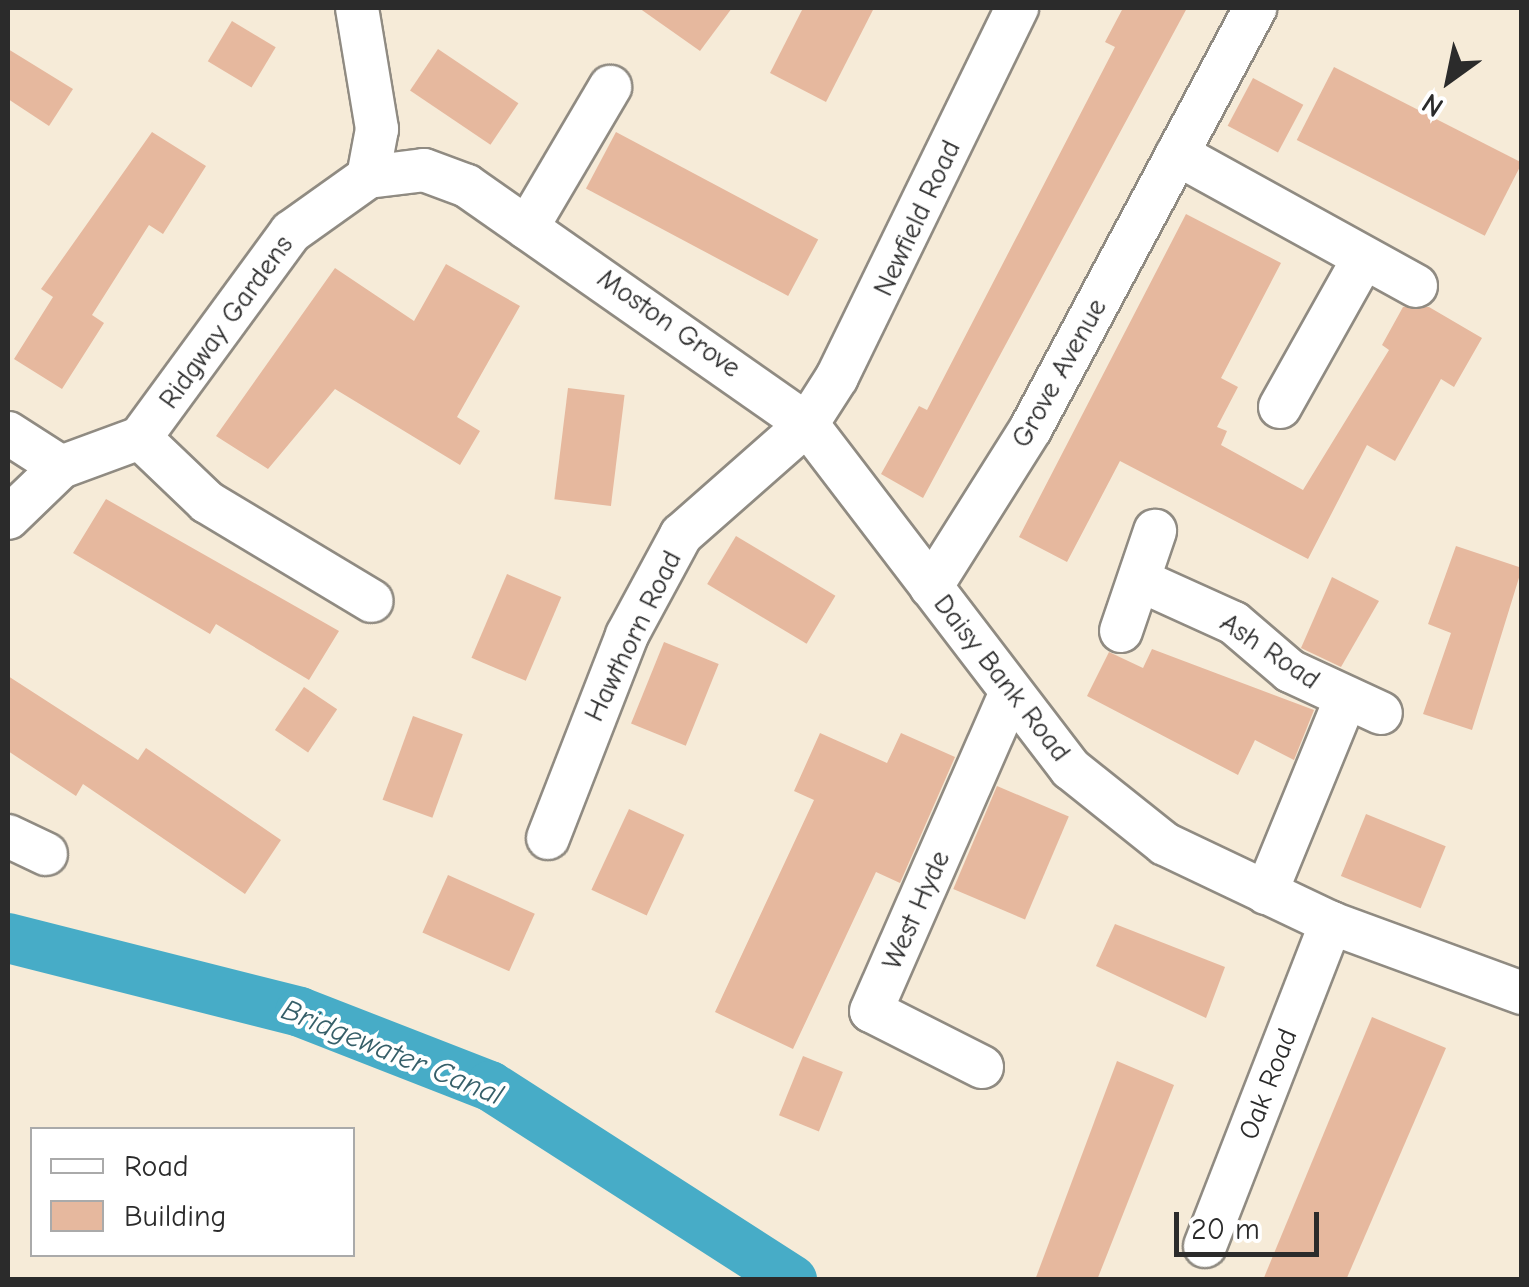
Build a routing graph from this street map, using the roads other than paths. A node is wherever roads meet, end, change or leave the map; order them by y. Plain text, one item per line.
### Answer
1 (357, 8) edge
2 (1017, 8) edge
3 (1255, 8) edge
4 (610, 88) dead end
5 (1178, 154) junction
6 (368, 177) junction
7 (527, 228) junction
8 (1363, 259) junction
9 (1416, 286) dead end
10 (1280, 407) dead end
11 (807, 424) junction
12 (8, 432) edge
13 (140, 438) junction
14 (61, 467) junction
15 (8, 518) edge
16 (1155, 531) dead end
17 (1139, 580) junction
18 (932, 586) junction
19 (372, 601) dead end
20 (1121, 630) dead end
21 (1010, 694) junction
22 (8, 836) edge
23 (548, 838) dead end
24 (46, 854) dead end
25 (1266, 893) junction
26 (1332, 922) junction
27 (1522, 994) edge
28 (982, 1067) dead end
29 (1205, 1246) dead end

1 - 6 street
2 - 11 street, Newfield Road
3 - 5 street, Grove Avenue
4 - 7 street
5 - 8 street
5 - 18 street, Grove Avenue
6 - 7 street, Moston Grove
6 - 13 street, Ridgway Gardens
7 - 11 street, Moston Grove
8 - 9 street
8 - 10 street
11 - 18 street, Daisy Bank Road
11 - 23 street, Hawthorn Road
12 - 14 street
13 - 14 street
13 - 19 street
14 - 15 street
16 - 17 street
17 - 20 street
17 - 25 street, Ash Road
18 - 21 street, Daisy Bank Road
21 - 25 street, Daisy Bank Road
21 - 28 street, West Hyde
22 - 24 street
25 - 26 street, Daisy Bank Road
26 - 27 street, Daisy Bank Road
26 - 29 street, Oak Road

